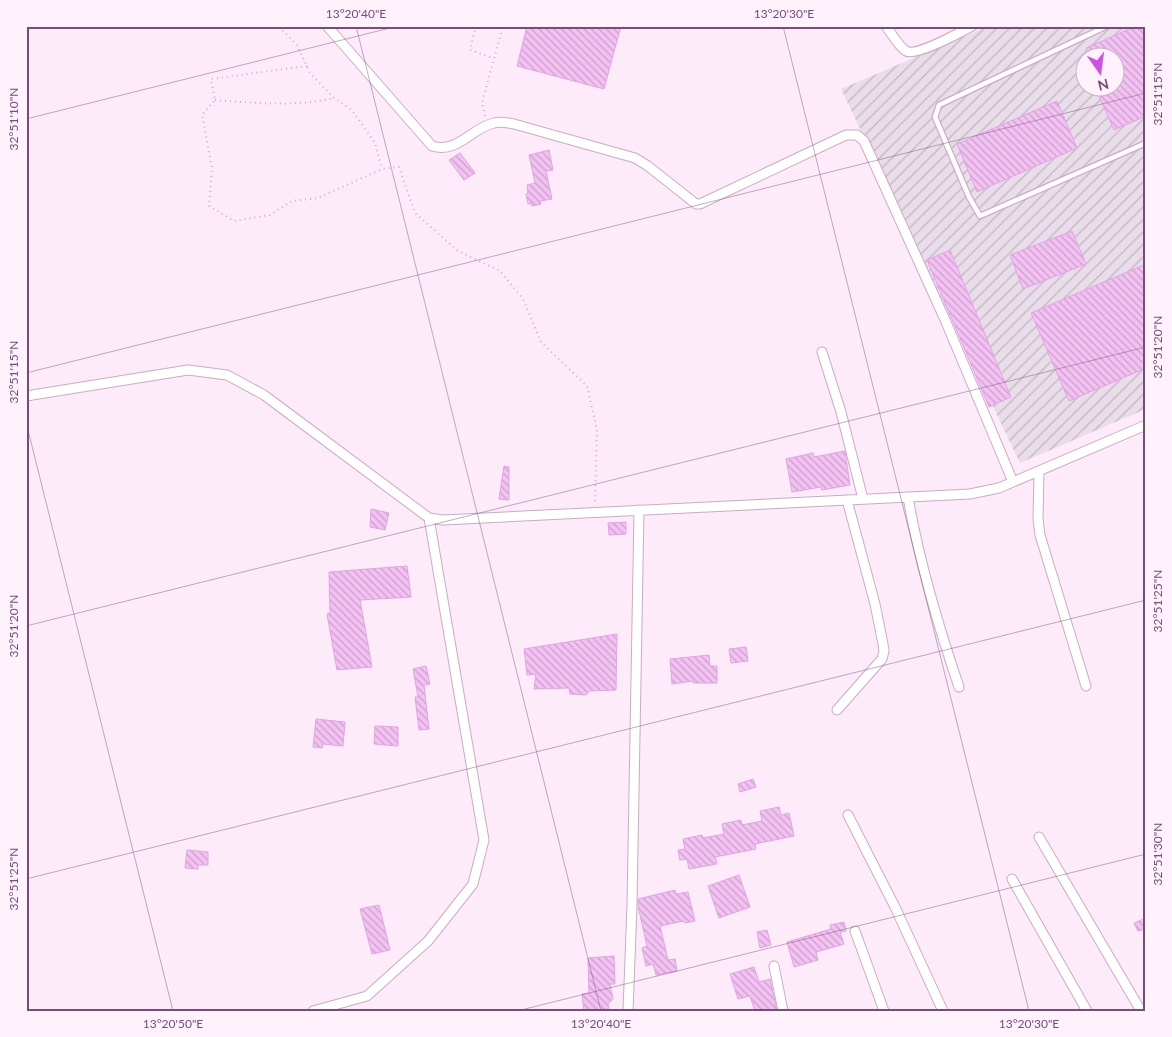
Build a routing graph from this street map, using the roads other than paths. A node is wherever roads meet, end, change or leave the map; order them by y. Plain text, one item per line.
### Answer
1 (327, 26) edge
2 (886, 26) edge
3 (972, 26) edge
4 (1107, 26) edge
5 (1146, 143) edge
6 (822, 352) dead end
7 (26, 396) edge
8 (1146, 425) edge
9 (1039, 471) junction
10 (1013, 482) junction
11 (908, 497) junction
12 (863, 499) junction
13 (846, 500) junction
14 (639, 510) junction
15 (429, 518) junction
16 (1086, 686) dead end
17 (958, 687) dead end
18 (837, 710) dead end
19 (848, 815) dead end
20 (1039, 837) dead end
21 (1012, 878) dead end
22 (855, 931) dead end
23 (774, 966) dead end
24 (313, 1011) edge
25 (628, 1011) edge
26 (783, 1011) edge
27 (884, 1011) edge
28 (943, 1011) edge
29 (1087, 1011) edge
30 (1140, 1011) edge

1 - 10 street
2 - 3 street
4 - 5 lane
6 - 12 street
7 - 15 street
8 - 9 street
9 - 10 street
9 - 16 street
10 - 11 street
11 - 12 street
11 - 17 street
12 - 13 street
13 - 14 street
13 - 18 street
14 - 15 street
14 - 25 street
15 - 24 street
19 - 28 street
20 - 30 street
21 - 29 street
22 - 27 street
23 - 26 street

